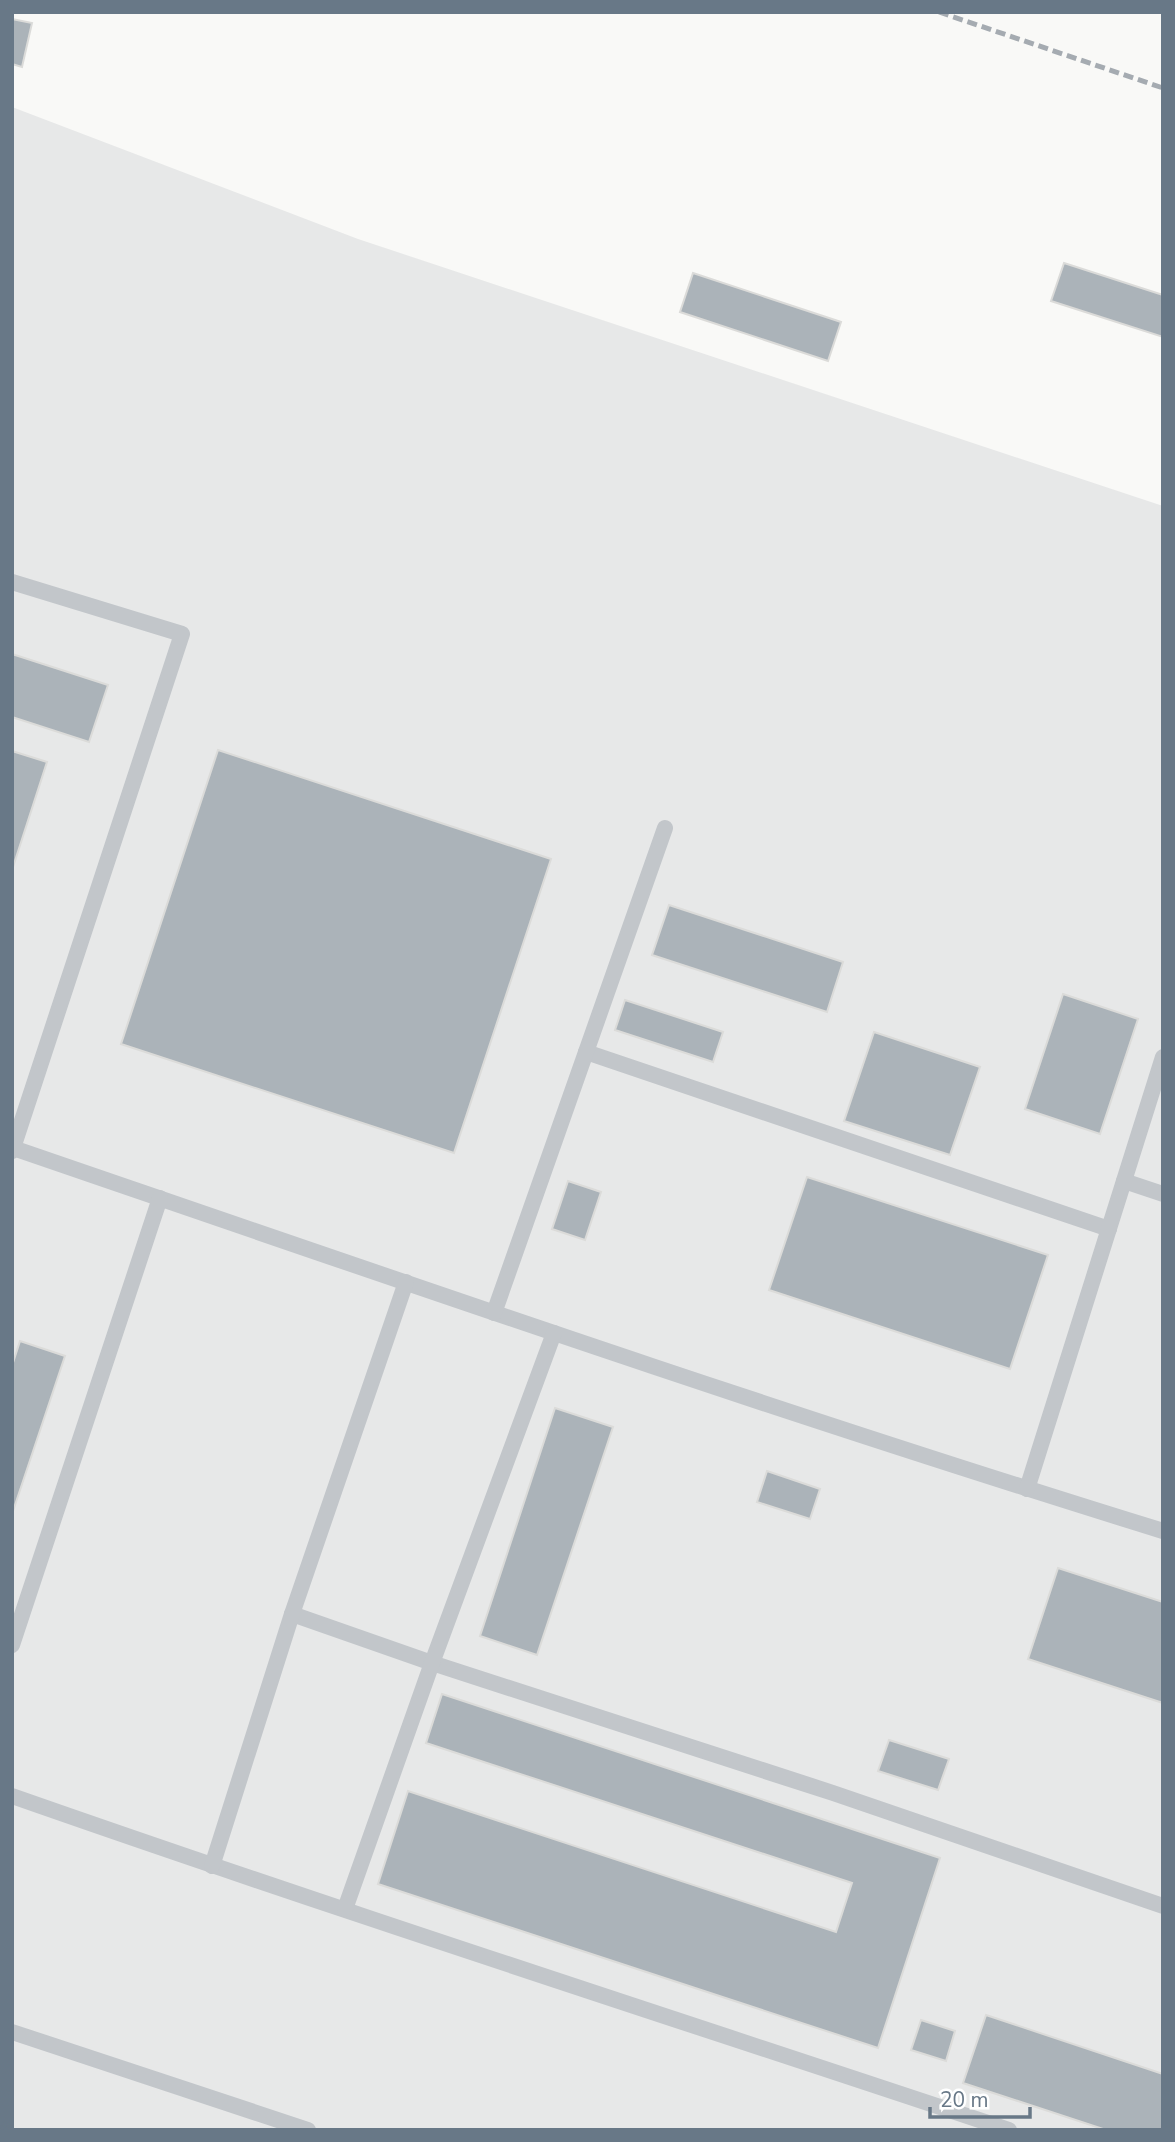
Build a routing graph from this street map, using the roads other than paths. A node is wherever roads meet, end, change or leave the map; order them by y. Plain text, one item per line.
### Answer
1 (12, 582) edge
2 (665, 828) dead end
3 (586, 1052) junction
4 (1163, 1057) edge
5 (13, 1149) edge
6 (1124, 1181) junction
7 (1163, 1194) edge
8 (160, 1198) junction
9 (1109, 1229) junction
10 (406, 1282) junction
11 (495, 1313) junction
12 (554, 1333) junction
13 (1027, 1489) junction
14 (1163, 1531) edge
15 (292, 1614) junction
16 (12, 1645) edge
17 (432, 1663) junction
18 (12, 1796) edge
19 (212, 1866) junction
20 (1163, 1906) edge
21 (345, 1909) junction
22 (12, 2032) edge
23 (308, 2130) edge
24 (1009, 2130) edge

1 - 5 lane
2 - 3 lane
3 - 9 lane
3 - 11 lane
4 - 6 lane
5 - 8 lane
6 - 7 lane
6 - 9 lane
8 - 10 lane
8 - 16 lane
9 - 13 lane
10 - 11 lane
10 - 15 lane
11 - 12 lane
12 - 13 lane
12 - 17 lane
13 - 14 lane
15 - 17 lane
15 - 19 lane
17 - 20 lane
17 - 21 lane
18 - 19 lane
19 - 21 lane
21 - 24 lane
22 - 23 lane

